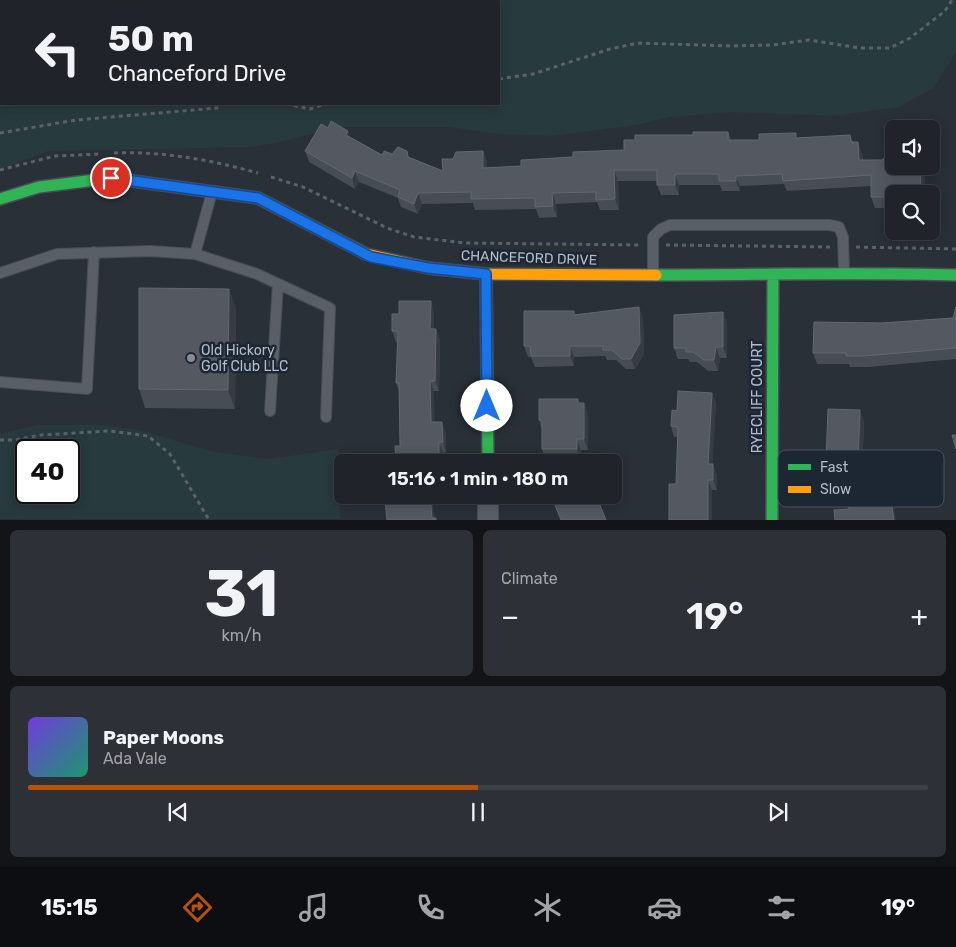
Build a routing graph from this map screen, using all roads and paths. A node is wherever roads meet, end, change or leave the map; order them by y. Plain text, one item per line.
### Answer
1 (952, 0) edge
2 (500, 79) edge
3 (222, 105) edge
4 (291, 105) edge
5 (322, 105) edge
6 (0, 133) edge
7 (0, 170) edge
8 (212, 191) junction
9 (0, 199) edge
10 (653, 245) junction
11 (843, 247) junction
12 (956, 248) edge
13 (94, 252) junction
14 (195, 254) junction
15 (844, 272) junction
16 (0, 273) edge
17 (486, 274) junction
18 (653, 275) junction
19 (956, 275) edge
20 (773, 276) junction
21 (278, 284) junction
22 (0, 382) edge
23 (270, 411) dead end
24 (326, 417) dead end
25 (0, 440) edge
26 (488, 454) edge
27 (488, 504) edge
28 (209, 520) edge
29 (488, 520) edge
30 (772, 520) edge

1 - 2 path
3 - 6 path
4 - 5 path
7 - 10 path
8 - 9 street, CHANCEFORD DRIVE
8 - 14 lane
8 - 17 street, CHANCEFORD DRIVE
10 - 11 path
10 - 11 lane
10 - 18 lane
11 - 12 path
11 - 15 lane
13 - 14 lane
13 - 16 lane
13 - 22 lane
14 - 21 lane
15 - 19 street, CHANCEFORD DRIVE
15 - 20 street, CHANCEFORD DRIVE
17 - 18 street, CHANCEFORD DRIVE
17 - 26 street
18 - 20 street, CHANCEFORD DRIVE
20 - 30 street, RYECLIFF COURT
21 - 23 lane
21 - 24 lane
25 - 28 path
27 - 29 street

